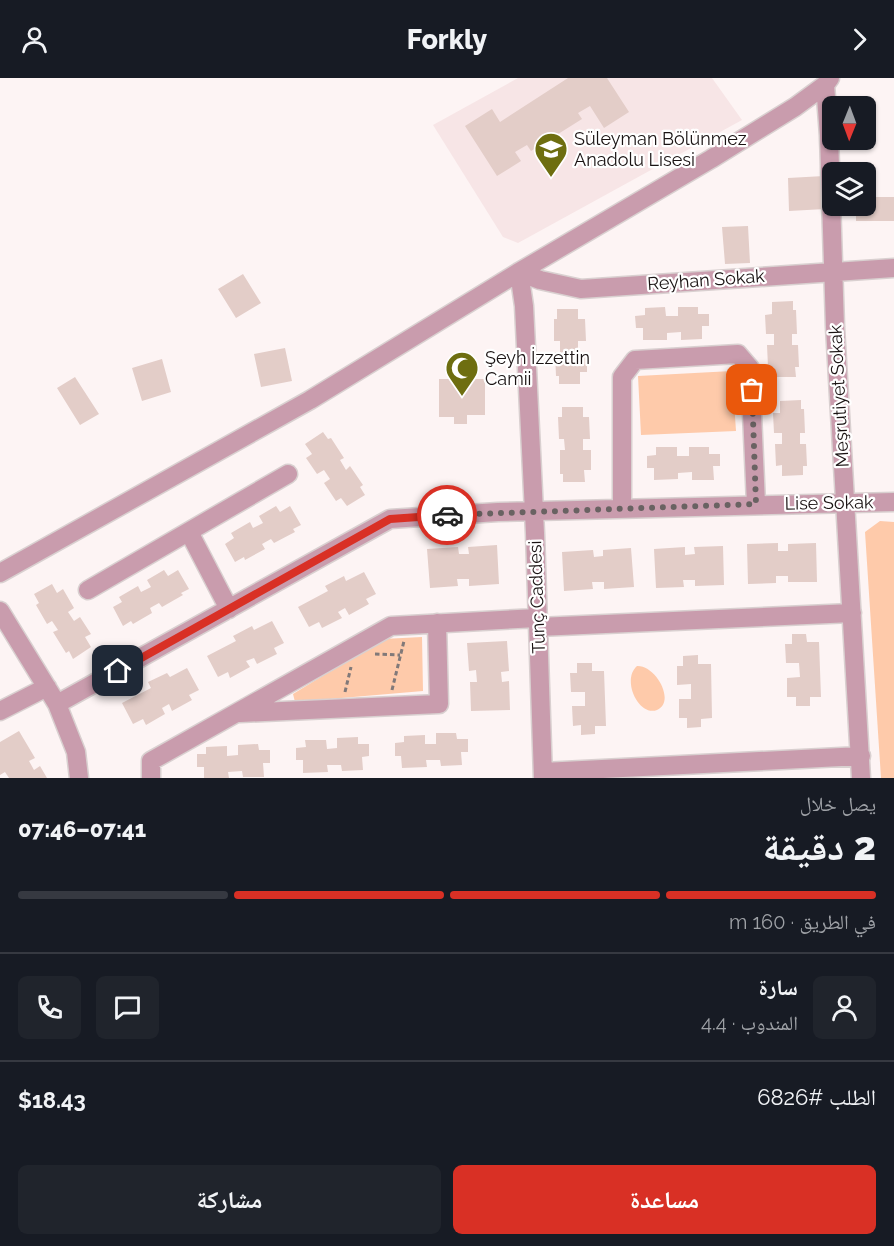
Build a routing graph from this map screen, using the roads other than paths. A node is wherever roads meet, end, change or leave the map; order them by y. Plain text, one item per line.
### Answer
1 (827, 81) edge
2 (894, 267) edge
3 (519, 272) junction
4 (834, 272) junction
5 (288, 474) dead end
6 (894, 502) edge
7 (756, 504) junction
8 (844, 504) junction
9 (622, 509) junction
10 (534, 512) junction
11 (189, 532) junction
12 (0, 573) edge
13 (88, 590) dead end
14 (229, 609) junction
15 (0, 610) edge
16 (852, 613) junction
17 (437, 623) junction
18 (537, 623) junction
19 (46, 687) junction
20 (57, 704) junction
21 (0, 711) edge
22 (236, 714) junction
23 (861, 756) junction
24 (543, 775) edge
25 (79, 778) edge
26 (151, 778) edge
27 (861, 778) edge

1 - 3 street
1 - 4 street, Meşrutiyet Sokak
2 - 4 street, Reyhan Sokak
3 - 4 street, Reyhan Sokak
3 - 10 street, Tunç Caddesi
3 - 12 street
4 - 8 street, Meşrutiyet Sokak
5 - 11 street
6 - 8 street, Lise Sokak
7 - 8 street, Lise Sokak
7 - 9 street, Lise Sokak
7 - 9 street
8 - 16 street, Meşrutiyet Sokak
9 - 10 street, Lise Sokak
10 - 14 street, Lise Sokak
10 - 18 street, Tunç Caddesi
11 - 13 street
11 - 14 street
14 - 20 street, Lise Sokak
15 - 19 street
16 - 18 street
16 - 23 street, Meşrutiyet Sokak
17 - 18 street
17 - 22 street
17 - 22 street
18 - 24 street, Tunç Caddesi
19 - 20 street
19 - 21 street
20 - 25 street
22 - 26 street
23 - 24 street
23 - 27 street, Meşrutiyet Sokak

